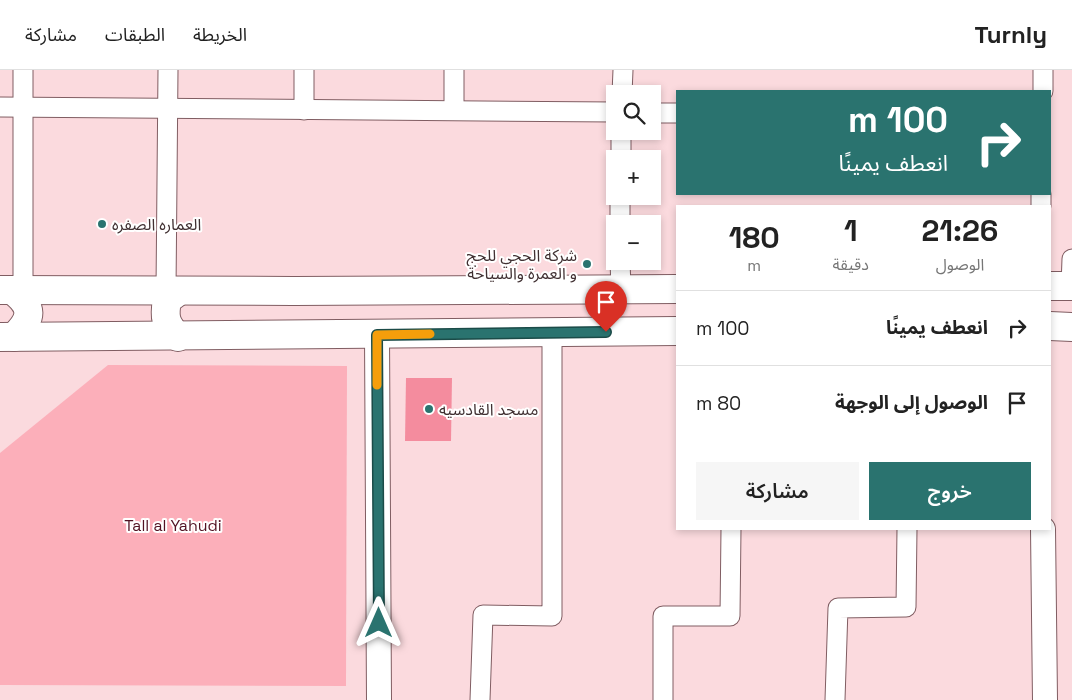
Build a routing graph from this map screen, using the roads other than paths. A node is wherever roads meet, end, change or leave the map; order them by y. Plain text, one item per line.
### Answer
1 (23, 70) edge
2 (168, 70) edge
3 (304, 70) edge
4 (454, 70) edge
5 (623, 70) edge
6 (1043, 70) edge
7 (622, 85) edge
8 (1043, 90) edge
9 (0, 107) edge
10 (23, 108) junction
11 (168, 108) junction
12 (304, 110) junction
13 (454, 110) junction
14 (606, 112) edge
15 (661, 112) edge
16 (676, 113) edge
17 (1072, 260) edge
18 (620, 270) edge
19 (1064, 286) edge
20 (620, 289) junction
21 (676, 289) edge
22 (12, 290) edge
23 (172, 290) junction
24 (1051, 326) edge
25 (1072, 327) edge
26 (676, 331) edge
27 (552, 332) junction
28 (377, 335) junction
29 (7, 337) edge
30 (178, 337) junction
31 (731, 530) edge
32 (907, 530) edge
33 (1044, 530) edge
34 (379, 700) edge
35 (480, 700) edge
36 (663, 700) edge
37 (835, 700) edge
38 (1045, 700) edge

1 - 10 street
2 - 11 street
3 - 12 street
4 - 13 street
5 - 7 street
6 - 8 street
9 - 10 street
10 - 11 street
10 - 22 street
11 - 12 street
11 - 23 street
12 - 13 street
13 - 14 street
15 - 16 street
17 - 19 street
18 - 20 street
20 - 21 main road
20 - 23 main road
22 - 23 main road
22 - 29 main road
23 - 30 main road
24 - 25 main road
26 - 27 main road
27 - 28 main road
27 - 35 street
28 - 30 main road
28 - 34 street
29 - 30 main road
31 - 36 street
32 - 37 street
33 - 38 street

